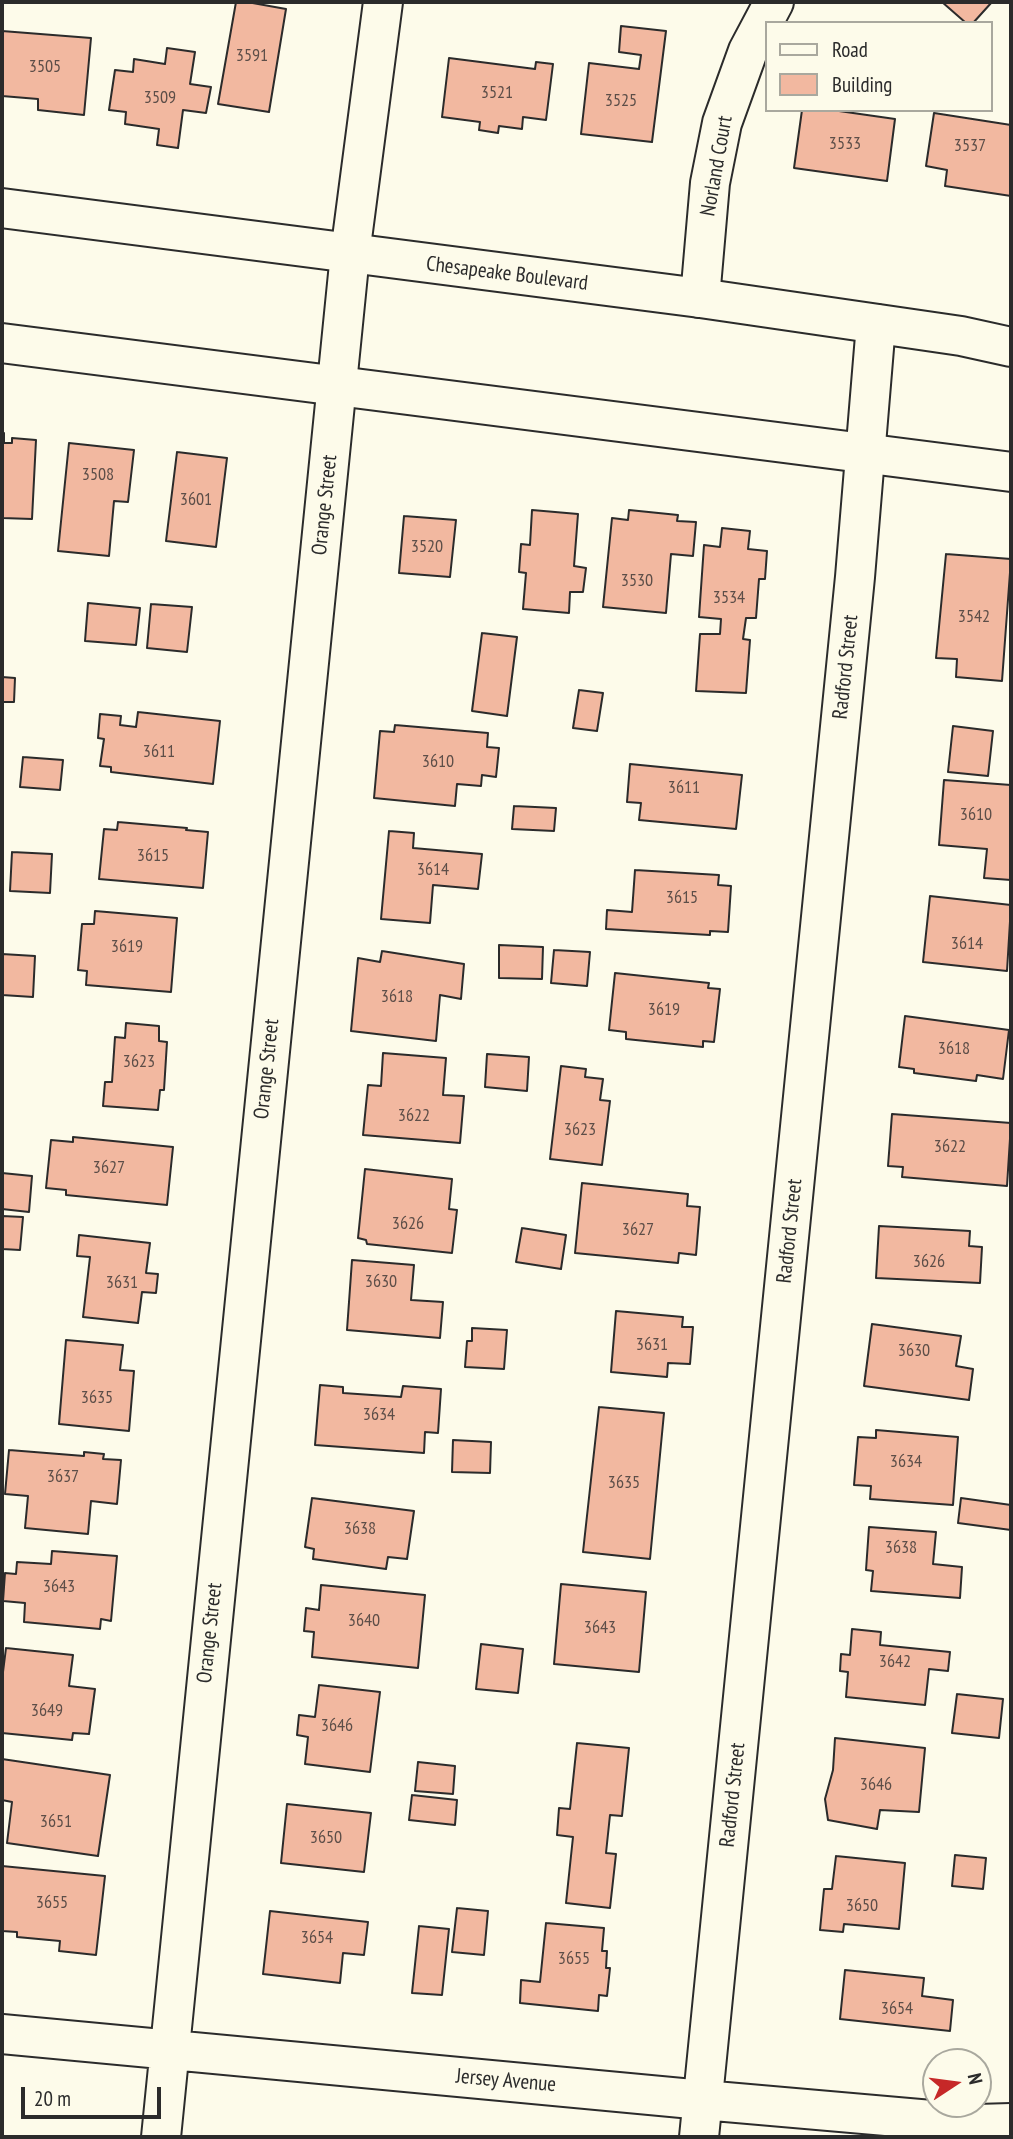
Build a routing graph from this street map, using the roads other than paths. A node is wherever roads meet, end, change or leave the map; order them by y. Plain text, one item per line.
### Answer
1 (383, 2) edge
2 (774, 2) edge
3 (2, 208) edge
4 (350, 254) junction
5 (699, 298) junction
6 (876, 324) junction
7 (2, 343) edge
8 (1011, 347) edge
9 (337, 386) junction
10 (865, 453) junction
11 (1011, 472) edge
12 (2, 2034) edge
13 (171, 2050) junction
14 (703, 2100) junction
15 (1011, 2123) edge
16 (161, 2137) edge
17 (699, 2137) edge

1 - 4 street, Orange Street
2 - 5 street, Norland Court
3 - 4 street, Chesapeake Boulevard
4 - 5 street, Chesapeake Boulevard
4 - 9 street, Orange Street
5 - 6 street, Chesapeake Boulevard
6 - 8 street, Chesapeake Boulevard
6 - 10 street, Radford Street
7 - 9 street
9 - 10 street
9 - 13 street, Orange Street
10 - 11 street
10 - 14 street, Radford Street
12 - 13 street, Jersey Avenue
13 - 14 street, Jersey Avenue
13 - 16 street, Orange Street
14 - 15 street, Jersey Avenue
14 - 17 street, Radford Street

